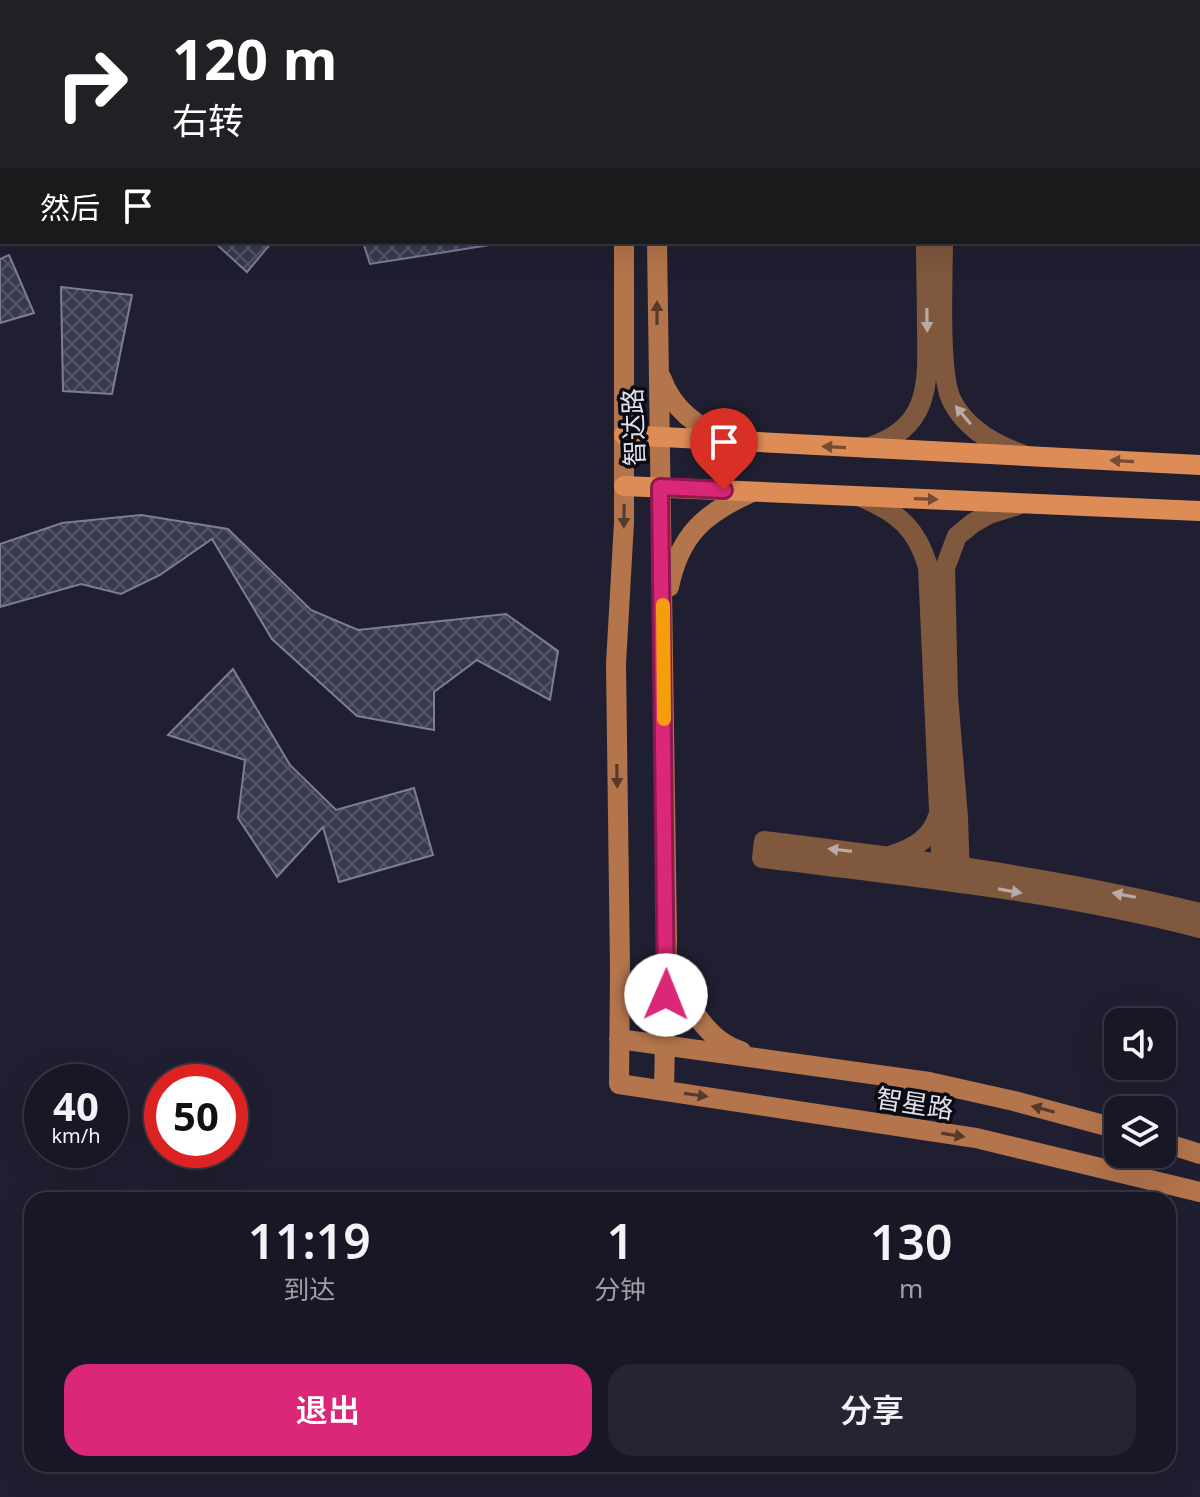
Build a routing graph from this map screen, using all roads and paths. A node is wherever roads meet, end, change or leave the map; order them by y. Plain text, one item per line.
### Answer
1 (624, 244) edge
2 (657, 244) edge
3 (926, 244) edge
4 (943, 244) edge
5 (657, 366) junction
6 (624, 435) junction
7 (659, 437) junction
8 (744, 442) junction
9 (865, 448) junction
10 (1028, 456) junction
11 (1200, 465) edge
12 (624, 486) junction
13 (660, 487) junction
14 (752, 492) junction
15 (861, 497) junction
16 (1027, 504) junction
17 (1200, 511) edge
18 (663, 618) junction
19 (940, 808) junction
20 (958, 824) junction
21 (890, 856) junction
22 (995, 870) junction
23 (951, 873) junction
24 (1200, 913) edge
25 (1200, 928) edge
26 (667, 938) junction
27 (619, 1039) junction
28 (665, 1045) junction
29 (768, 1059) junction
30 (619, 1084) joint
31 (664, 1090) junction
32 (1104, 1125) edge
33 (1176, 1146) edge
34 (1200, 1154) edge
35 (1200, 1192) edge

1 - 6 main road, 智达路
5 -> 2 main road, 智达路
3 -> 9 street
10 -> 4 street
5 - 7 main road, 智达路
5 - 8 main road
6 - 7 main road
6 - 12 main road, 智达路
7 - 8 main road
7 - 13 main road, 智达路
9 -> 8 main road
9 - 10 main road
11 -> 10 main road
12 - 13 main road
12 -> 27 main road, 智达路
13 - 14 main road
13 - 18 main road, 智达路
14 - 15 main road
14 - 18 main road
15 -> 16 main road
15 - 19 street
16 - 17 main road
16 - 20 street
18 - 26 main road, 智达路
19 - 21 street
19 - 23 street
20 - 22 street
20 - 23 street
21 - 23 street
21 -> 23 street
22 - 23 street
24 -> 22 street
23 -> 25 street
26 - 28 main road, 智达路
26 - 29 main road
27 - 28 main road, 智星路
27 - 30 main road, 智达路
28 - 29 main road, 智星路
28 - 31 main road, 智达路
32 -> 29 main road, 智星路
30 - 31 main road, 智星路
31 -> 35 main road, 智星路
33 - 34 main road

